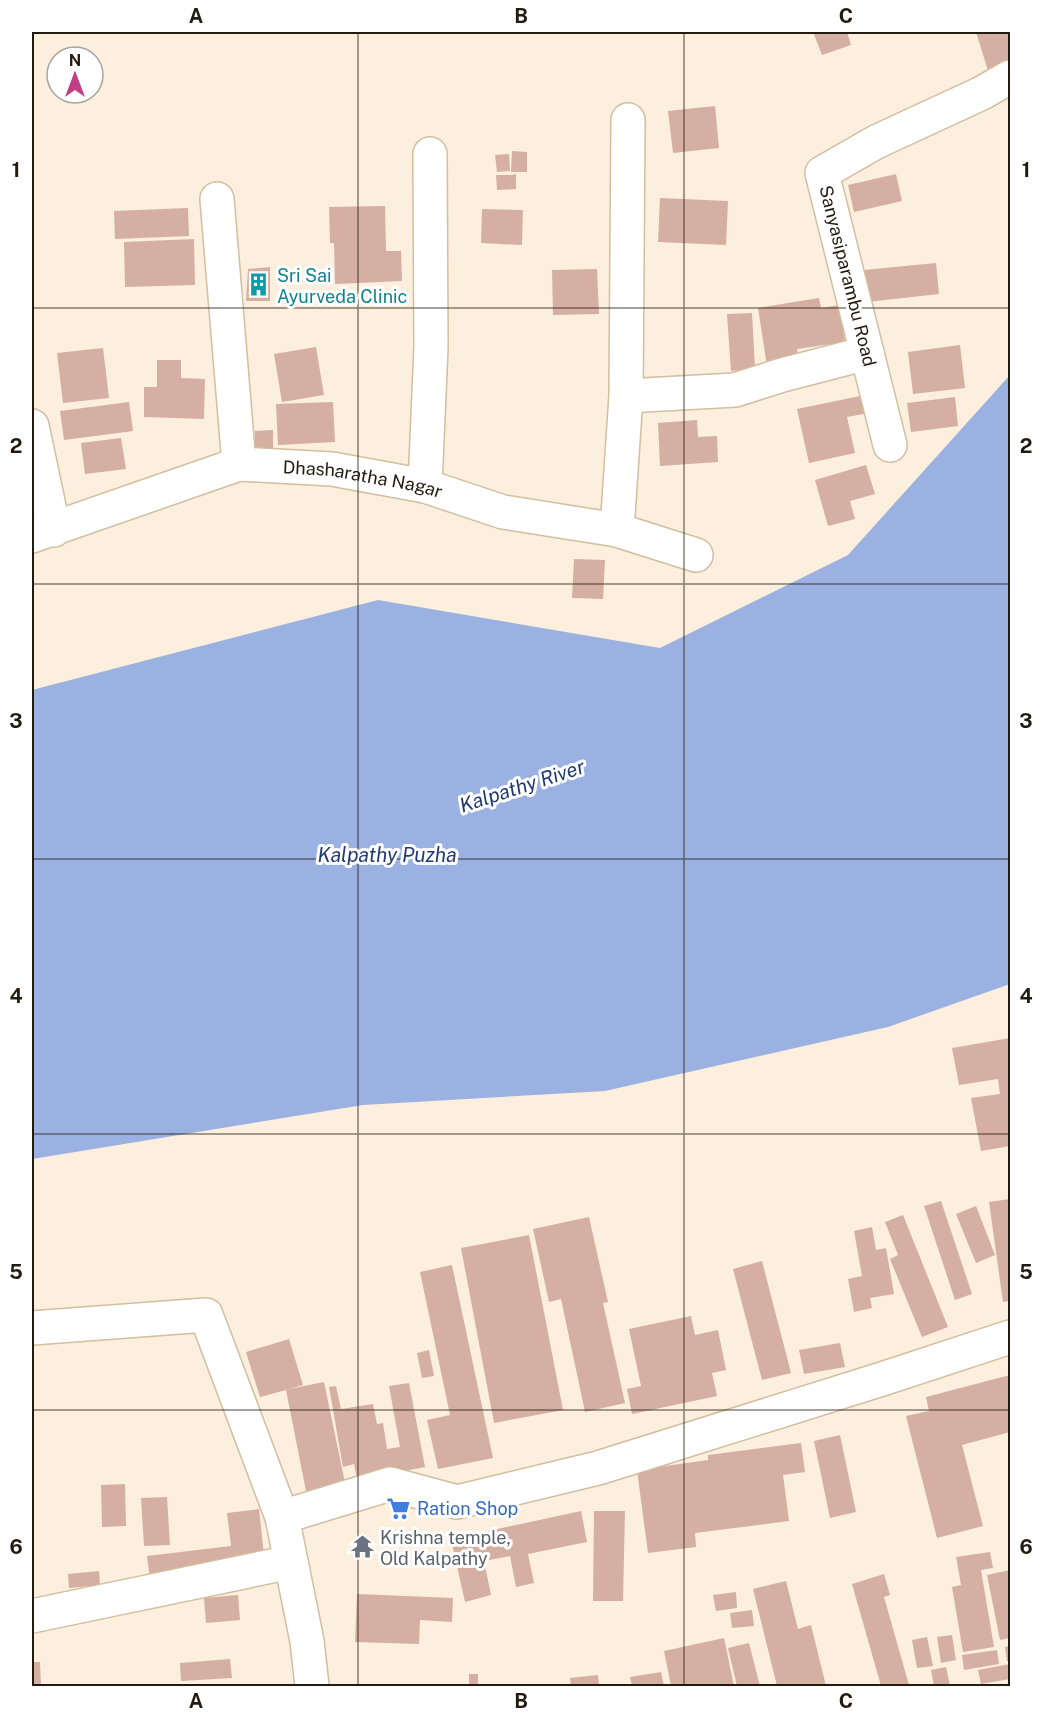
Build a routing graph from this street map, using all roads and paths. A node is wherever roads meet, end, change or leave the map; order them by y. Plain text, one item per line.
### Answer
1 (1011, 77) edge
2 (628, 120) dead end
3 (430, 154) dead end
4 (217, 199) dead end
5 (867, 353) junction
6 (626, 396) junction
7 (32, 426) edge
8 (890, 446) dead end
9 (239, 464) junction
10 (425, 486) junction
11 (618, 530) junction
12 (43, 533) edge
13 (696, 555) dead end
14 (32, 1328) edge
15 (1011, 1337) edge
16 (282, 1517) junction
17 (291, 1562) junction
18 (32, 1616) edge
19 (312, 1686) edge

1 - 5 street, Sanyasiparambu Road
2 - 6 street
3 - 10 street
4 - 9 street
5 - 6 street
5 - 8 street, Sanyasiparambu Road
6 - 11 street
7 - 12 street
9 - 10 street, Dhasharatha Nagar
9 - 12 street, Dhasharatha Nagar
10 - 11 street, Dhasharatha Nagar
11 - 13 street, Dhasharatha Nagar
14 - 16 street
15 - 16 street
16 - 17 street
17 - 18 street
17 - 19 street

